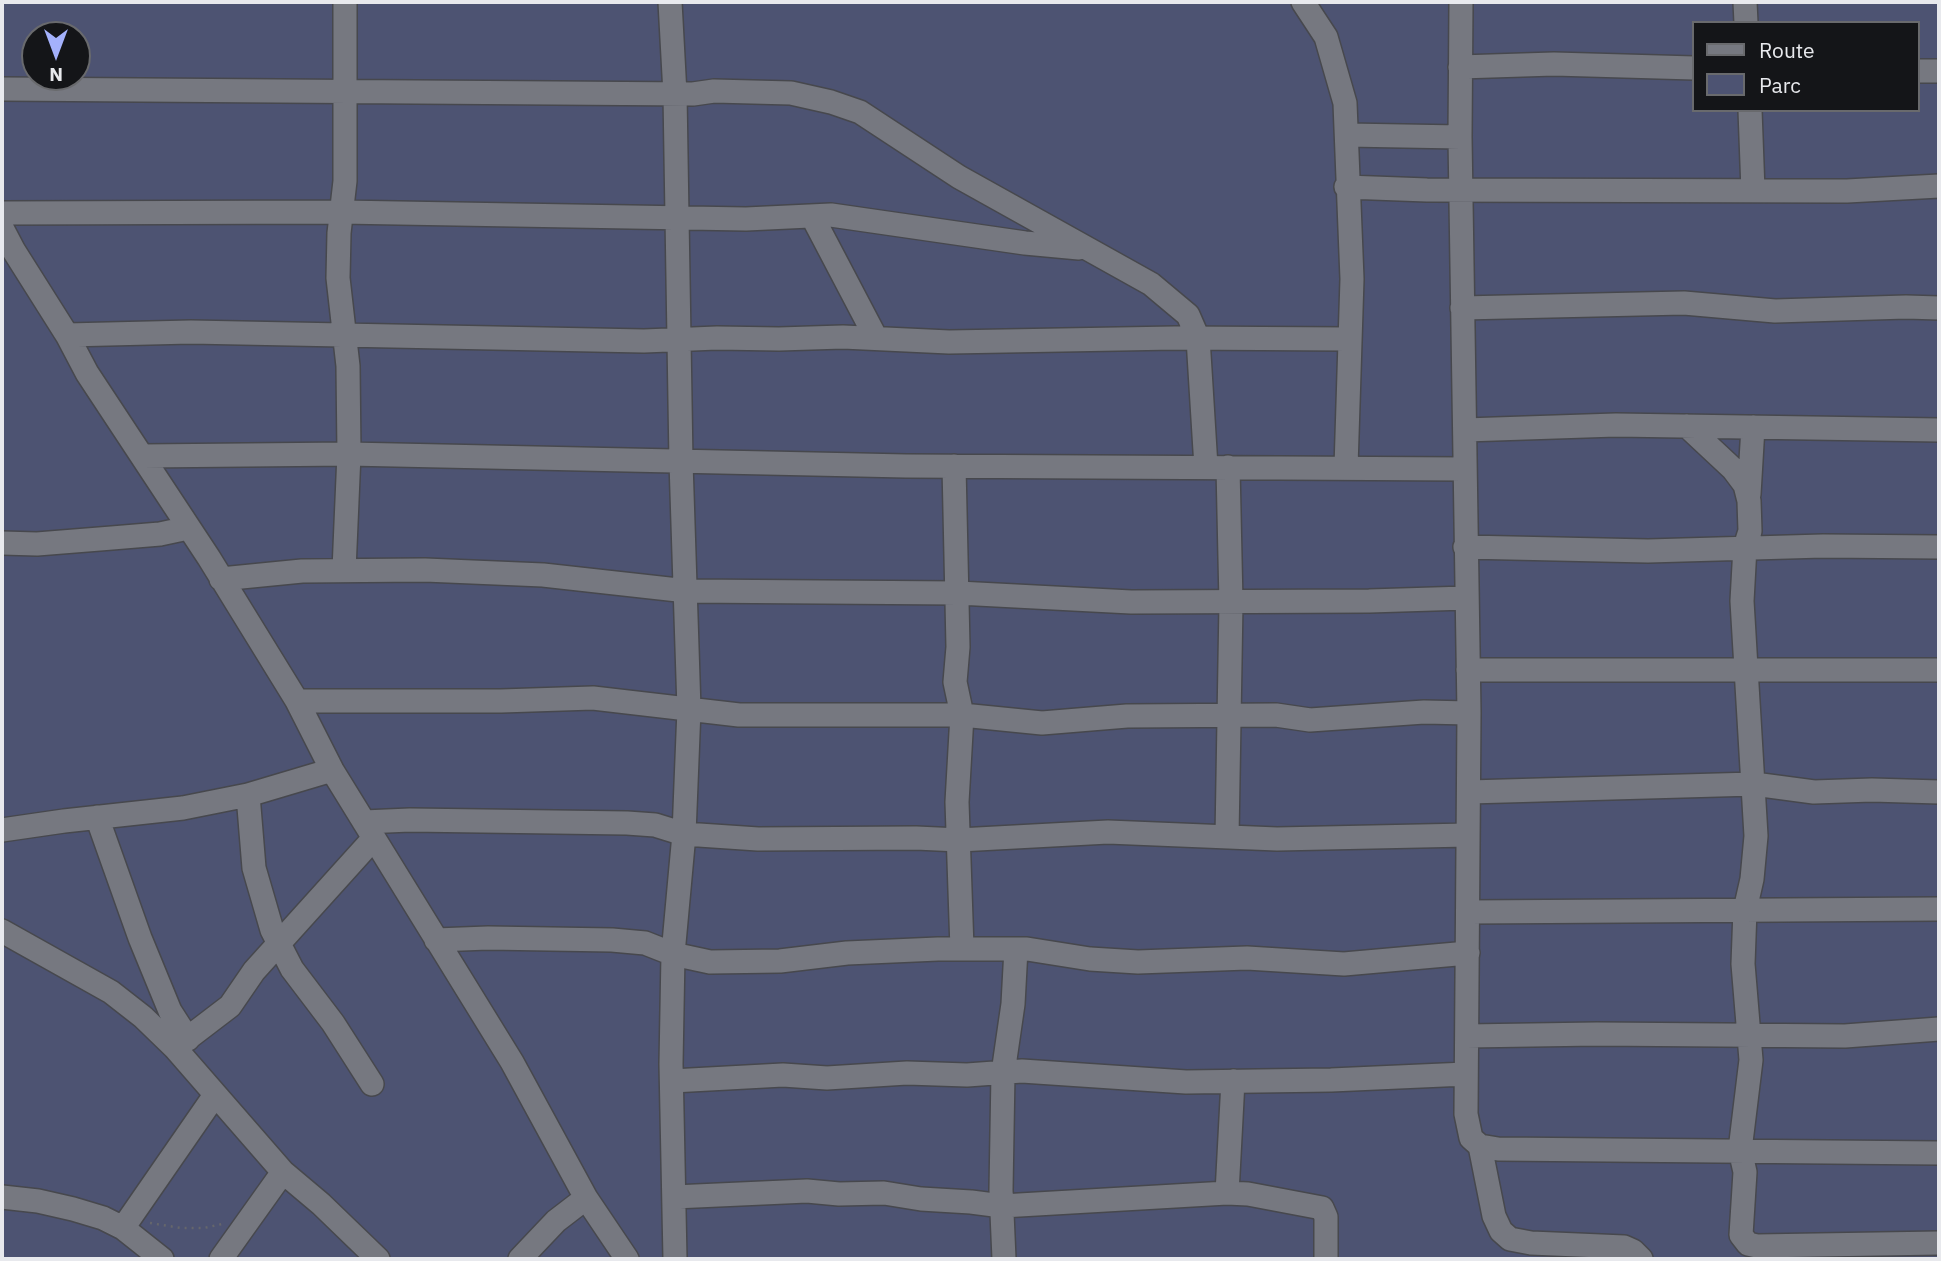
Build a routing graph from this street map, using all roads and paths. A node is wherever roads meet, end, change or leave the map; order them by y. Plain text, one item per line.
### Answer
1 (345, 2) edge
2 (670, 2) edge
3 (1303, 2) edge
4 (1461, 2) edge
5 (1745, 2) edge
6 (1746, 21) edge
7 (1460, 67) junction
8 (1692, 68) edge
9 (1920, 71) edge
10 (1939, 71) edge
11 (2, 89) edge
12 (345, 93) junction
13 (675, 94) junction
14 (1750, 112) edge
15 (1347, 135) junction
16 (1460, 137) junction
17 (1939, 186) edge
18 (1346, 187) junction
19 (1460, 188) junction
20 (1753, 191) junction
21 (341, 212) junction
22 (2, 213) edge
23 (812, 216) junction
24 (677, 217) junction
25 (2, 228) edge
26 (1089, 249) junction
27 (1462, 308) junction
28 (1939, 308) edge
29 (67, 335) junction
30 (345, 337) junction
31 (876, 338) junction
32 (1198, 338) junction
33 (679, 339) junction
34 (1348, 339) junction
35 (1687, 425) junction
36 (1753, 427) junction
37 (1465, 430) junction
38 (1939, 430) edge
39 (349, 454) junction
40 (144, 456) junction
41 (681, 462) junction
42 (954, 466) junction
43 (1217, 467) junction
44 (1346, 467) junction
45 (1465, 469) junction
46 (1749, 494) junction
47 (188, 528) junction
48 (2, 543) edge
49 (1465, 547) junction
50 (1745, 547) junction
51 (1939, 547) edge
52 (344, 570) junction
53 (220, 579) junction
54 (687, 591) junction
55 (958, 593) junction
56 (1466, 598) junction
57 (1231, 603) junction
58 (1468, 670) junction
59 (1939, 670) edge
60 (1747, 671) junction
61 (296, 701) junction
62 (689, 709) junction
63 (1469, 713) junction
64 (1228, 714) junction
65 (962, 715) junction
66 (332, 771) junction
67 (1754, 783) junction
68 (1469, 792) junction
69 (1939, 792) edge
70 (248, 795) junction
71 (97, 817) junction
72 (2, 830) edge
73 (369, 830) junction
74 (684, 834) junction
75 (1468, 835) junction
76 (1227, 837) junction
77 (959, 840) junction
78 (1939, 909) edge
79 (1745, 910) junction
80 (1469, 912) junction
81 (2, 931) edge
82 (436, 940) junction
83 (279, 944) junction
84 (962, 949) junction
85 (1016, 949) junction
86 (1468, 953) junction
87 (673, 954) junction
88 (1939, 1029) edge
89 (1750, 1034) junction
90 (1466, 1036) junction
91 (181, 1044) junction
92 (1003, 1073) junction
93 (1466, 1074) junction
94 (672, 1081) junction
95 (1233, 1081) junction
96 (373, 1084) dead end
97 (215, 1095) junction
98 (1480, 1146) junction
99 (1740, 1150) junction
100 (1939, 1153) edge
101 (283, 1172) junction
102 (1227, 1193) junction
103 (2, 1197) edge
104 (674, 1197) junction
105 (586, 1198) junction
106 (1002, 1206) junction
107 (128, 1222) junction
108 (247, 1222) junction
109 (1939, 1242) edge
110 (162, 1259) edge
111 (221, 1259) edge
112 (377, 1259) edge
113 (520, 1259) edge
114 (627, 1259) edge
115 (676, 1259) edge
116 (1004, 1259) edge
117 (1326, 1259) edge
118 (1641, 1259) edge

1 - 12 street
2 - 13 street
3 - 15 street
4 - 7 street
5 - 6 street
7 - 8 street
7 - 16 street
9 - 10 street
11 - 12 street
12 - 13 street
12 - 21 street
13 - 24 street
13 - 26 street
14 - 20 street
15 - 16 street
15 - 18 street
16 - 19 street
17 - 20 street
18 - 19 street
18 - 34 street
19 - 20 street
19 - 27 street
21 - 22 street
21 - 24 street
21 - 30 street
23 - 24 street
23 - 26 street
23 - 31 street
24 - 33 street
25 - 29 street
26 - 32 street
27 - 28 street
27 - 37 street
29 - 30 street
29 - 40 street
30 - 33 street
30 - 39 street
31 - 32 street
31 - 33 street
32 - 34 street
32 - 43 street
33 - 41 street
34 - 44 street
35 - 36 street
35 - 37 street
35 - 46 street
36 - 38 street
36 - 46 street
37 - 45 street
39 - 40 street
39 - 41 street
39 - 52 street
40 - 47 street
41 - 42 street
41 - 54 street
42 - 43 street
42 - 55 street
43 - 44 street
43 - 57 street
44 - 45 street
45 - 49 street
46 - 50 street
47 - 48 street
47 - 53 street
49 - 50 street
49 - 56 street
50 - 51 street
50 - 60 street
52 - 53 street
52 - 54 street
53 - 61 street
54 - 55 street
54 - 62 street
55 - 57 street
55 - 65 street
56 - 57 street
56 - 58 street
57 - 64 street
58 - 60 street
58 - 63 street
59 - 60 street
60 - 67 street
61 - 62 street
61 - 66 street
62 - 65 street
62 - 74 street
63 - 64 street
63 - 68 street
64 - 65 street
64 - 76 street
65 - 77 street
66 - 70 street
66 - 73 street
67 - 68 street
67 - 69 street
67 - 79 street
68 - 75 street
70 - 71 street
70 - 83 street
71 - 72 street
71 - 91 street
73 - 74 street
73 - 82 street
73 - 83 street
74 - 77 street
74 - 87 street
75 - 76 street
75 - 80 street
76 - 77 street
77 - 84 street
78 - 79 street
79 - 80 street
79 - 89 street
80 - 86 street
81 - 91 street
82 - 87 street
82 - 105 street
83 - 91 street
83 - 96 street
84 - 85 street
84 - 87 street
85 - 86 street
85 - 92 street
86 - 90 street
87 - 94 street
88 - 89 street
89 - 90 street
89 - 99 street
90 - 93 street
91 - 97 street
92 - 94 street
92 - 95 street
92 - 106 street
93 - 95 street
93 - 98 street
94 - 104 street
95 - 102 street
97 - 101 street
97 - 107 street
98 - 99 street
98 - 118 street
99 - 100 street
99 - 109 street
101 - 108 street
101 - 112 street
102 - 106 street
102 - 117 street
103 - 107 street
104 - 106 street
104 - 115 street
105 - 113 street
105 - 114 street
106 - 116 street
107 - 108 path
107 - 110 street
108 - 111 street

